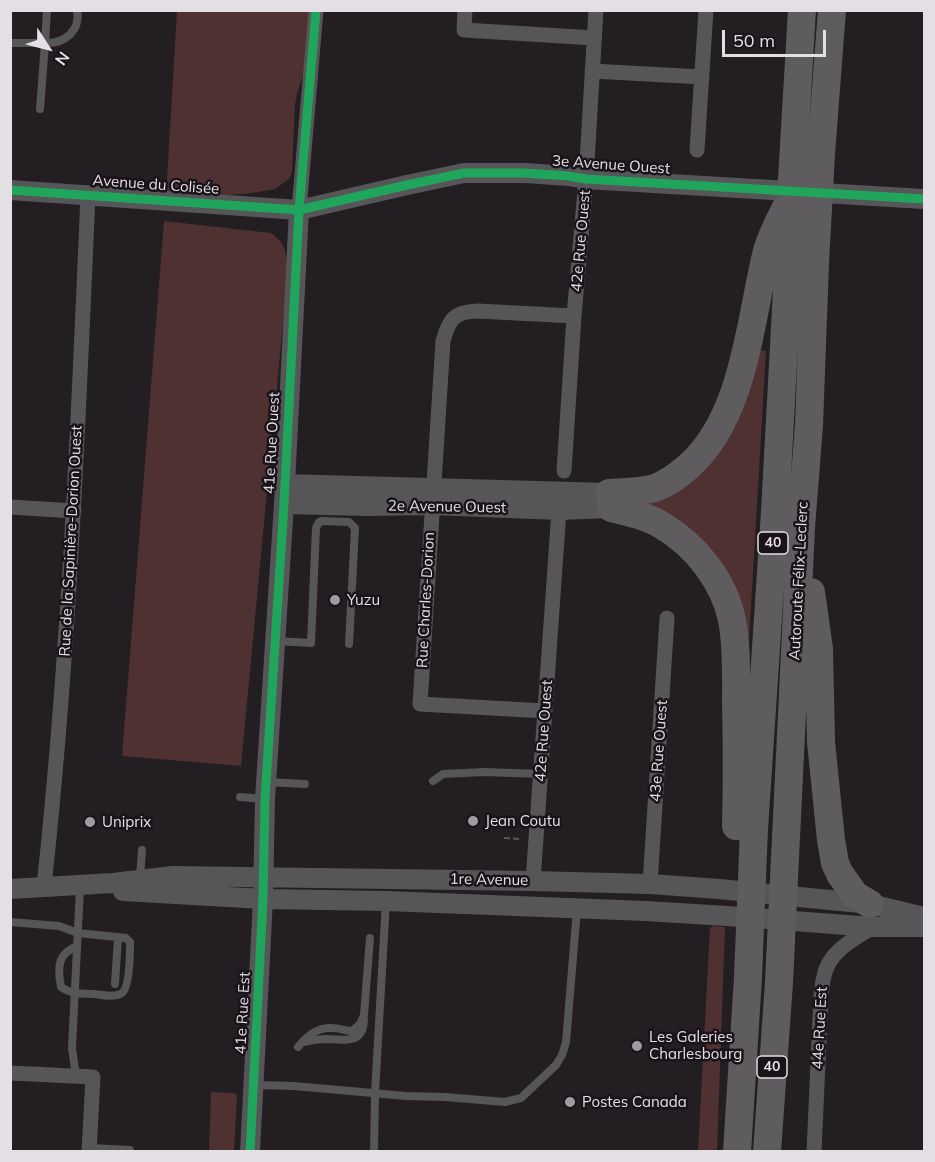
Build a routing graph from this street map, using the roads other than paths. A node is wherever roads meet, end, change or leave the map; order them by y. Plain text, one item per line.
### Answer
1 (47, 10) edge
2 (77, 10) edge
3 (316, 10) edge
4 (465, 10) edge
5 (596, 10) edge
6 (706, 10) edge
7 (802, 10) edge
8 (832, 10) edge
9 (594, 38) junction
10 (10, 43) edge
11 (45, 44) junction
12 (592, 71) junction
13 (702, 77) junction
14 (40, 109) dead end
15 (697, 150) dead end
16 (807, 151) junction
17 (586, 179) junction
18 (10, 190) edge
19 (88, 195) junction
20 (924, 199) edge
21 (298, 210) junction
22 (778, 251) junction
23 (574, 316) junction
24 (564, 471) dead end
25 (285, 494) junction
26 (433, 497) junction
27 (610, 501) junction
28 (10, 507) edge
29 (74, 510) junction
30 (559, 510) junction
31 (801, 528) junction
32 (667, 618) dead end
33 (276, 641) junction
34 (349, 644) dead end
35 (545, 711) junction
36 (540, 774) junction
37 (433, 781) dead end
38 (305, 784) dead end
39 (266, 790) junction
40 (240, 796) dead end
41 (745, 831) junction
42 (142, 850) dead end
43 (263, 876) junction
44 (139, 880) junction
45 (533, 881) junction
46 (650, 884) junction
47 (48, 886) junction
48 (10, 888) edge
49 (80, 888) junction
50 (263, 899) junction
51 (387, 901) junction
52 (577, 909) junction
53 (872, 916) junction
54 (924, 917) edge
55 (10, 922) edge
56 (924, 927) edge
57 (78, 933) junction
58 (118, 936) junction
59 (370, 938) dead end
60 (77, 946) junction
61 (739, 980) junction
62 (115, 984) dead end
63 (75, 993) junction
64 (299, 1045) dead end
65 (10, 1073) edge
66 (76, 1076) junction
67 (254, 1085) junction
68 (375, 1093) junction
69 (90, 1150) edge
70 (130, 1150) dead end
71 (250, 1152) edge
72 (374, 1152) edge
73 (723, 1152) edge
74 (737, 1152) edge
75 (767, 1152) edge
76 (814, 1152) edge

1 - 11 lane
2 - 11 lane
3 - 21 street, 41e Rue Ouest
4 - 9 street
5 - 9 street, 42e Rue Ouest
6 - 13 street
7 - 16 highway, Autoroute Félix-Leclerc / 40
8 - 16 highway, Autoroute Félix-Leclerc / 40
9 - 12 street, 42e Rue Ouest
10 - 11 lane
11 - 14 lane
12 - 13 street
12 - 17 street, 42e Rue Ouest
13 - 15 street
16 - 22 highway, Autoroute Félix-Leclerc / 40
16 - 31 highway, Autoroute Félix-Leclerc / 40
17 - 20 street, 3e Avenue Ouest
17 - 21 street, 3e Avenue Ouest
17 - 23 street, 42e Rue Ouest
18 - 19 street, Avenue du Colisée
19 - 21 street, Avenue du Colisée
19 - 29 street, Rue de la Sapinière-Dorion Ouest
21 - 25 street, 41e Rue Ouest
22 - 27 highway
22 - 41 highway, Autoroute Félix-Leclerc / 40
23 - 24 street, 42e Rue Ouest
23 - 26 street, Rue Charles-Dorion
25 - 26 street, 2e Avenue Ouest
25 - 33 street, 41e Rue Ouest
26 - 27 street, 2e Avenue Ouest
26 - 30 street, 2e Avenue Ouest
26 - 35 street, Rue Charles-Dorion
27 - 30 street, 2e Avenue Ouest
27 - 41 highway
28 - 29 street
29 - 47 street, Rue de la Sapinière-Dorion Ouest
30 - 35 street, 42e Rue Ouest
31 - 53 highway
31 - 75 highway, Autoroute Félix-Leclerc / 40
32 - 46 street, 43e Rue Ouest
33 - 34 lane
33 - 39 street, 41e Rue Ouest
35 - 36 street, 42e Rue Ouest
36 - 37 lane
36 - 45 street, 42e Rue Ouest
38 - 39 lane
39 - 40 lane
39 - 43 street, 41e Rue Ouest
41 - 61 highway
42 - 44 lane
43 - 44 street, 1re Avenue
43 - 45 street, 1re Avenue
43 - 50 street, 41e Rue Est
44 - 47 street, 1re Avenue
45 - 46 street, 1re Avenue
46 - 53 street, 1re Avenue
47 - 48 street, 1re Avenue
47 - 49 street, 1re Avenue
49 - 50 street, 1re Avenue
49 - 57 lane
50 - 51 street, 1re Avenue
50 - 67 street, 41e Rue Est
51 - 52 street, 1re Avenue
51 - 68 lane
52 - 53 street, 1re Avenue
52 - 68 lane
53 - 54 street, 1re Avenue
53 - 56 street, 1re Avenue
53 - 76 street, 44e Rue Est
55 - 57 lane
57 - 58 lane
57 - 60 lane
58 - 62 lane
58 - 63 lane
59 - 64 lane
60 - 63 lane
60 - 63 lane
61 - 73 highway
61 - 74 highway, 40
63 - 66 lane
65 - 66 street
66 - 69 street
67 - 68 lane
67 - 71 street, 41e Rue Est
68 - 72 lane
69 - 70 lane

